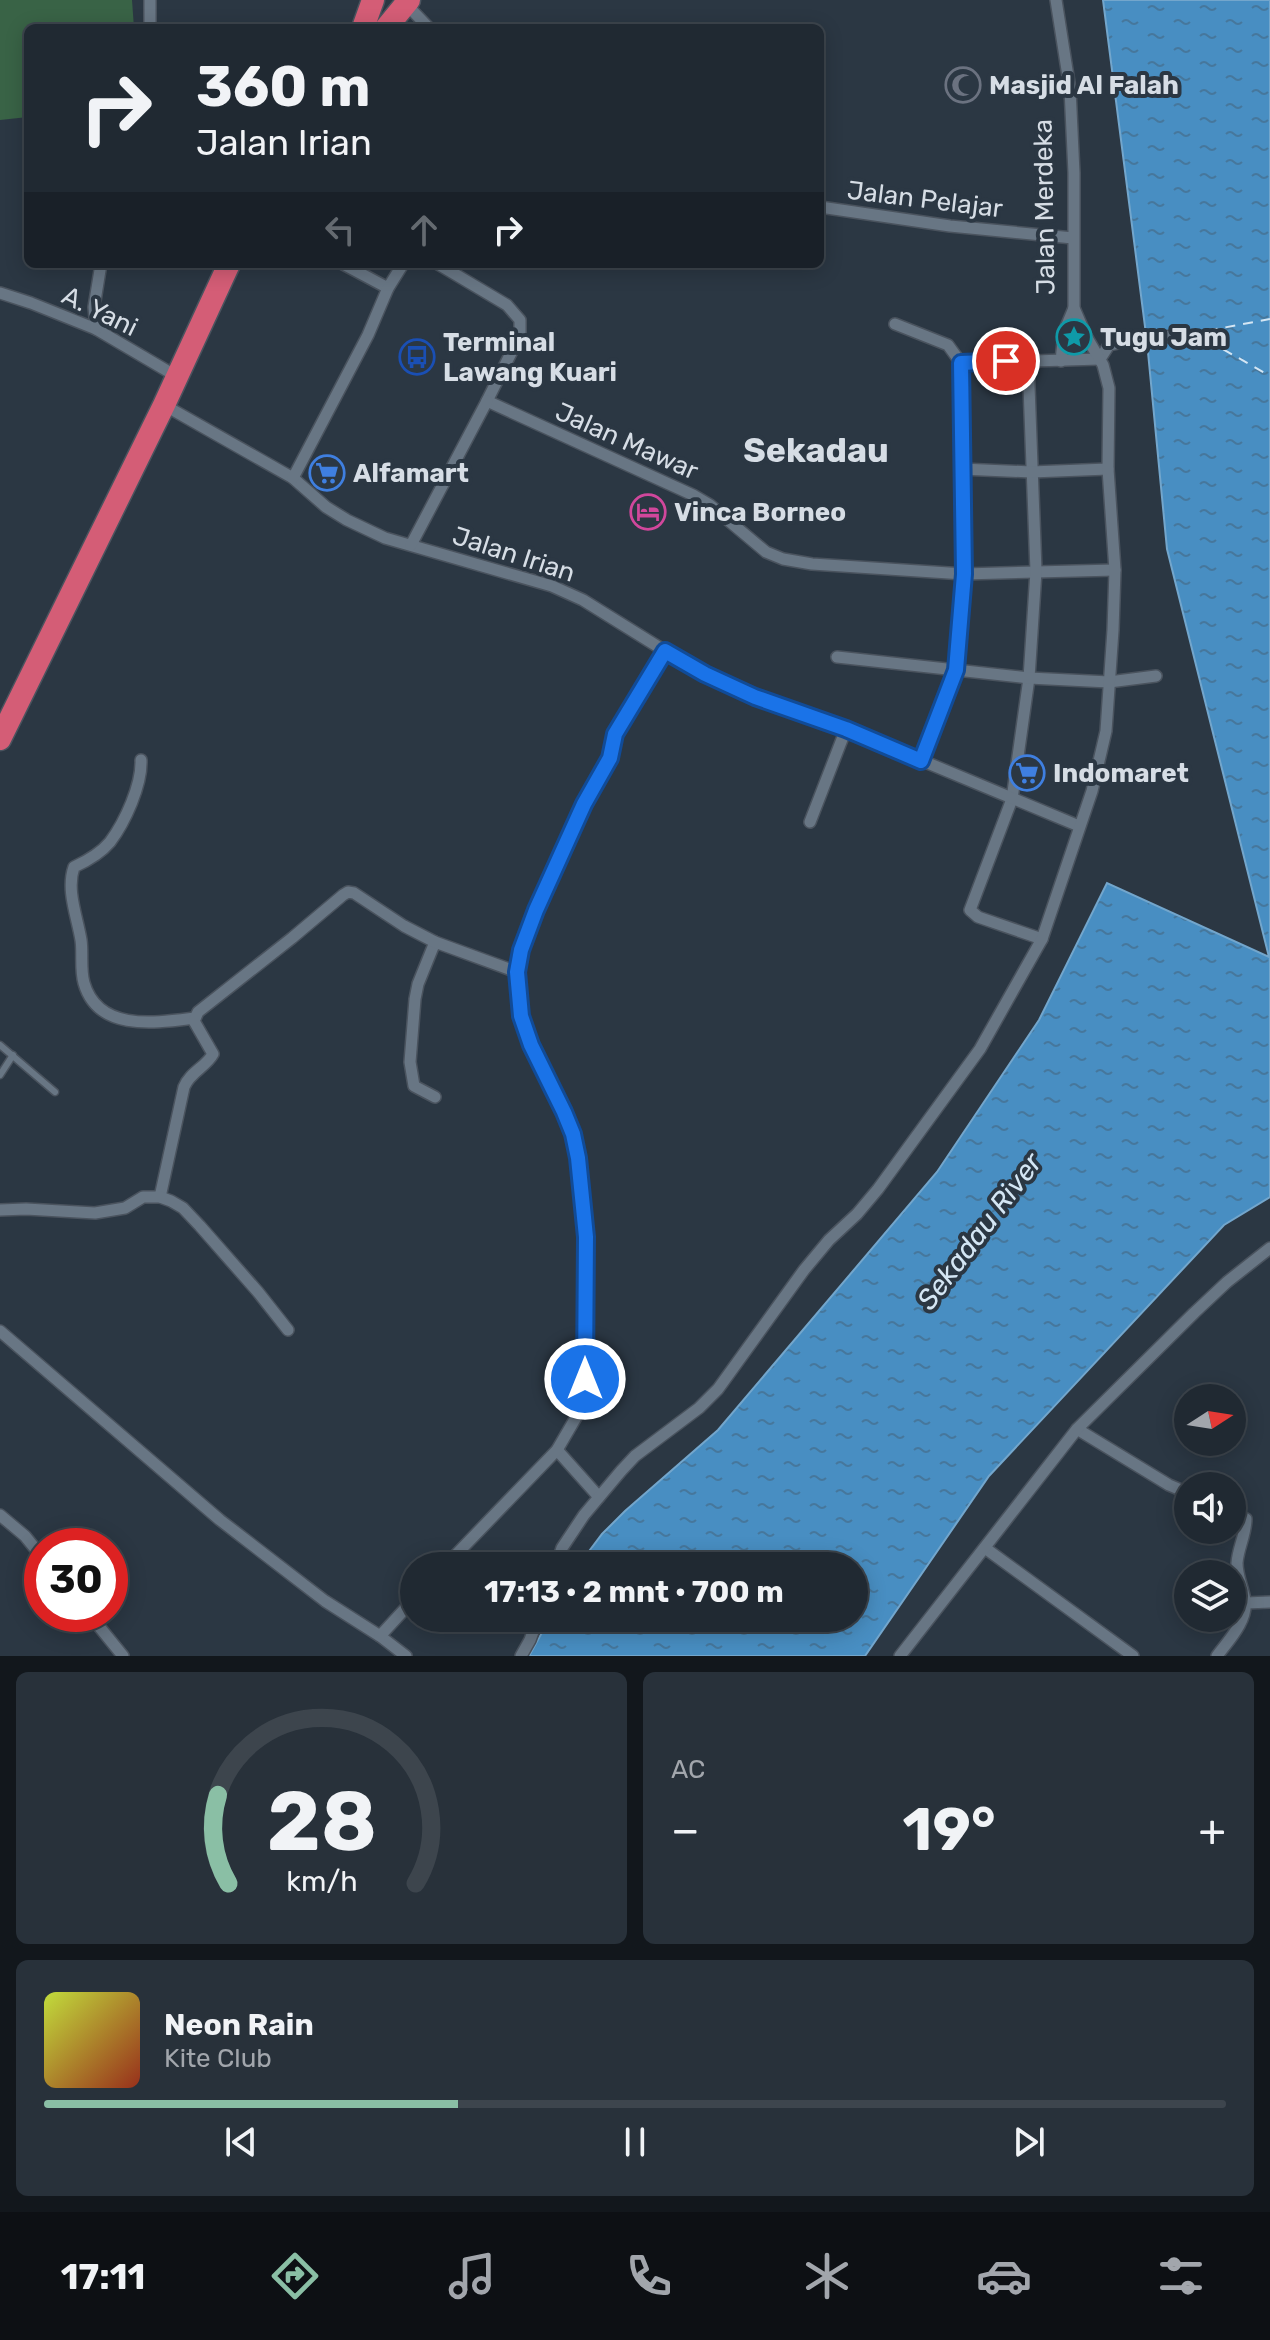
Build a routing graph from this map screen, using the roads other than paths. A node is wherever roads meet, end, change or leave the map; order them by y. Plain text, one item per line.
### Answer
1 (150, 0) edge
2 (373, 0) edge
3 (1056, 0) edge
4 (407, 2) edge
5 (150, 24) edge
6 (364, 24) edge
7 (389, 24) edge
8 (426, 24) edge
9 (824, 208) edge
10 (1073, 238) junction
11 (100, 268) edge
12 (227, 268) edge
13 (350, 268) edge
14 (400, 268) edge
15 (445, 268) edge
16 (388, 288) junction
17 (0, 293) edge
18 (1074, 308) junction
19 (895, 324) dead end
20 (96, 329) junction
21 (1185, 335) dead end
22 (1100, 359) junction
23 (1028, 360) junction
24 (1061, 361) junction
25 (961, 363) junction
26 (176, 376) junction
27 (487, 401) junction
28 (164, 405) junction
29 (961, 469) junction
30 (1108, 469) junction
31 (1031, 472) junction
32 (293, 478) junction
33 (411, 545) junction
34 (1115, 570) junction
35 (1036, 571) junction
36 (964, 574) junction
37 (665, 651) junction
38 (837, 657) dead end
39 (956, 670) junction
40 (1156, 676) dead end
41 (1029, 678) junction
42 (1109, 682) junction
43 (846, 729) junction
44 (0, 737) edge
45 (141, 760) dead end
46 (921, 761) junction
47 (1012, 799) junction
48 (810, 822) dead end
49 (1079, 826) junction
50 (1042, 939) junction
51 (435, 942) junction
52 (517, 972) junction
53 (195, 1018) junction
54 (0, 1045) edge
55 (13, 1055) junction
56 (0, 1075) edge
57 (55, 1092) dead end
58 (435, 1097) dead end
59 (160, 1197) junction
60 (0, 1210) edge
61 (1270, 1248) edge
62 (288, 1330) dead end
63 (0, 1331) edge
64 (1077, 1429) junction
65 (557, 1450) junction
66 (1174, 1487) edge
67 (599, 1497) junction
68 (0, 1515) edge
69 (24, 1535) edge
70 (985, 1548) junction
71 (459, 1552) edge
72 (561, 1552) edge
73 (1270, 1602) edge
74 (1246, 1603) edge
75 (400, 1614) edge
76 (104, 1632) edge
77 (533, 1632) edge
78 (1234, 1632) edge
79 (380, 1636) junction
80 (402, 1655) edge
81 (123, 1656) edge
82 (521, 1656) edge
83 (900, 1656) edge
84 (1133, 1656) edge
85 (1217, 1656) edge

1 - 5 street
2 - 6 highway
3 - 10 street, Jalan Merdeka
4 - 7 highway
4 - 8 street
9 - 10 street, Jalan Pelajar
10 - 18 street, Jalan Merdeka
11 - 20 street
12 - 26 highway
13 - 16 street
14 - 16 street
15 - 27 street
16 - 32 street
17 - 20 street, A. Yani
18 - 22 street, Jalan Merdeka
18 - 24 street
19 - 25 street
20 - 26 street, A. Yani
21 - 22 street
22 - 24 street
22 - 30 street, Jalan Merdeka
23 - 24 street
23 - 25 street
23 - 31 street
25 - 29 street
26 - 28 highway
27 - 33 street
27 - 36 street, Jalan Mawar
28 - 32 street, Jalan Irian
28 - 44 highway
29 - 31 street
29 - 36 street
30 - 31 street
30 - 34 street, Jalan Merdeka
31 - 35 street
32 - 33 street, Jalan Irian
33 - 37 street, Jalan Irian
34 - 35 street, Jalan Mawar
34 - 42 street, Jalan Merdeka
35 - 36 street, Jalan Mawar
35 - 41 street
36 - 39 street
37 - 43 street, Jalan Irian
37 - 52 street
38 - 39 street
39 - 41 street
39 - 46 street
40 - 42 street
41 - 42 street
41 - 47 street
42 - 49 street, Jalan Merdeka
43 - 46 street, Jalan Irian
43 - 48 street
45 - 53 street
46 - 47 street, Jalan Irian
47 - 49 street, Jalan Irian
47 - 50 street
49 - 50 street, Jalan Merdeka
50 - 67 street, Jalan Merdeka
51 - 52 street
51 - 53 street
51 - 58 street
52 - 65 street
53 - 59 street
54 - 55 lane
55 - 56 lane
55 - 57 lane
59 - 60 street
59 - 62 street
61 - 64 street
63 - 79 street
64 - 66 street
64 - 70 street
65 - 67 street
65 - 71 street
67 - 72 street, Jalan Merdeka
68 - 69 street
70 - 83 street
70 - 84 street
73 - 74 street
75 - 79 street
76 - 81 street
77 - 82 street
78 - 85 street
79 - 80 street

